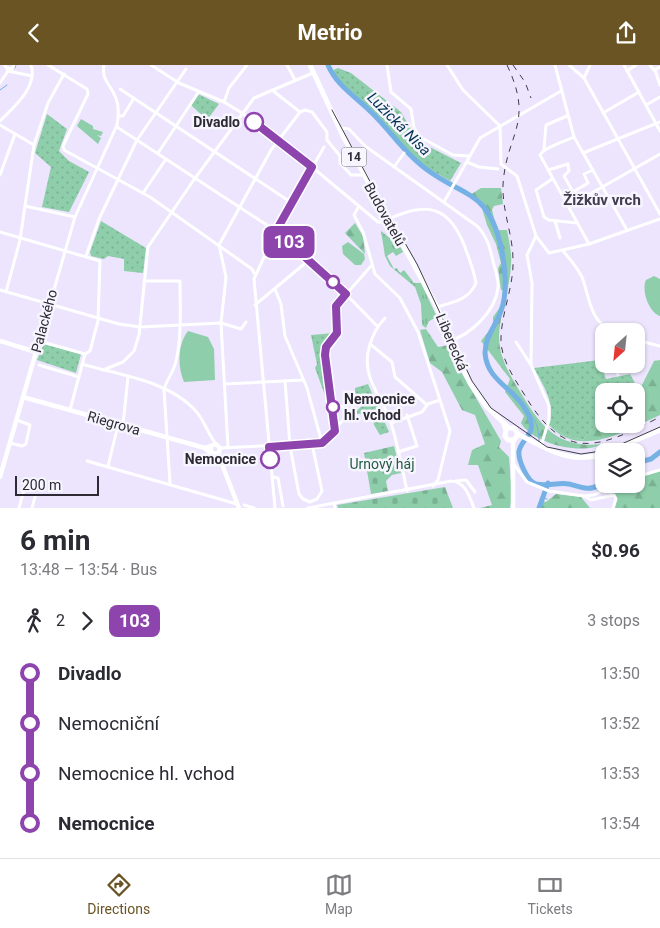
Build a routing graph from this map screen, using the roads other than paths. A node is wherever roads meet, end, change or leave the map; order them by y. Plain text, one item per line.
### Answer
1 (7, 65) edge
2 (14, 65) edge
3 (31, 65) edge
4 (48, 65) edge
5 (151, 65) edge
6 (247, 65) edge
7 (287, 65) edge
8 (310, 65) edge
9 (387, 65) edge
10 (446, 65) edge
11 (555, 65) edge
12 (569, 65) edge
13 (590, 65) edge
14 (624, 65) edge
15 (636, 65) edge
16 (650, 65) edge
17 (102, 66) edge
18 (660, 67) edge
19 (186, 69) dead end
20 (655, 70) junction
21 (8, 71) junction
22 (628, 71) junction
23 (313, 73) junction
24 (64, 74) junction
25 (32, 76) junction
26 (584, 78) junction
27 (295, 80) junction
28 (177, 82) junction
29 (0, 83) edge
30 (660, 85) edge
31 (120, 89) dead end
32 (272, 90) junction
33 (561, 91) junction
34 (639, 92) junction
35 (198, 93) dead end
36 (660, 97) edge
37 (134, 98) junction
38 (224, 102) junction
39 (646, 105) junction
40 (156, 113) junction
41 (242, 113) junction
42 (300, 113) junction
43 (603, 113) junction
44 (118, 116) junction
45 (124, 116) junction
46 (568, 116) junction
47 (0, 121) edge
48 (660, 122) edge
49 (655, 123) junction
50 (0, 125) edge
51 (176, 125) junction
52 (117, 126) junction
53 (500, 126) junction
54 (339, 128) junction
55 (660, 131) edge
56 (15, 134) junction
57 (574, 137) junction
58 (137, 139) junction
59 (617, 139) junction
60 (278, 140) junction
61 (34, 145) junction
62 (324, 147) dead end
63 (542, 150) junction
64 (215, 151) junction
65 (158, 153) junction
66 (404, 153) dead end
67 (583, 153) junction
68 (660, 154) edge
69 (470, 156) junction
70 (166, 159) junction
71 (466, 162) junction
72 (312, 167) junction
73 (394, 167) junction
74 (97, 168) junction
75 (498, 169) dead end
76 (592, 169) junction
77 (634, 169) junction
78 (548, 170) junction
79 (0, 175) edge
80 (364, 175) junction
81 (196, 178) junction
82 (254, 178) junction
83 (117, 179) junction
84 (552, 179) junction
85 (602, 187) junction
86 (143, 193) junction
87 (444, 202) junction
88 (292, 203) junction
89 (25, 206) junction
90 (238, 206) junction
91 (359, 206) junction
92 (569, 206) junction
93 (172, 212) junction
94 (660, 214) edge
95 (75, 217) junction
96 (660, 219) edge
97 (388, 220) junction
98 (555, 221) junction
99 (578, 223) junction
100 (627, 230) junction
101 (276, 231) junction
102 (0, 232) edge
103 (536, 236) junction
104 (21, 238) junction
105 (560, 238) dead end
106 (589, 244) junction
107 (219, 245) junction
108 (64, 250) junction
109 (563, 251) junction
110 (86, 256) junction
111 (408, 256) joint
112 (310, 260) junction
113 (371, 266) junction
114 (254, 274) junction
115 (144, 281) junction
116 (275, 289) junction
117 (0, 290) edge
118 (6, 291) junction
119 (346, 294) junction
120 (342, 299) junction
121 (49, 304) junction
122 (255, 305) junction
123 (437, 307) junction
124 (337, 309) junction
125 (98, 318) junction
126 (385, 318) dead end
127 (246, 322) dead end
128 (221, 323) junction
129 (599, 323) edge
130 (179, 325) junction
131 (377, 326) junction
132 (140, 327) junction
133 (0, 341) edge
134 (39, 341) junction
135 (450, 341) junction
136 (516, 342) dead end
137 (645, 342) edge
138 (370, 344) junction
139 (660, 346) edge
140 (36, 352) junction
141 (85, 354) junction
142 (82, 364) junction
143 (39, 365) dead end
144 (531, 365) junction
145 (103, 370) junction
146 (79, 377) junction
147 (128, 377) junction
148 (303, 380) junction
149 (285, 381) junction
150 (262, 382) junction
151 (225, 384) junction
152 (164, 388) junction
153 (23, 397) junction
154 (440, 400) junction
155 (427, 405) junction
156 (333, 408) junction
157 (70, 410) junction
158 (327, 411) dead end
159 (407, 415) junction
160 (16, 420) junction
161 (391, 423) junction
162 (121, 425) junction
163 (508, 429) junction
164 (660, 430) edge
165 (330, 431) dead end
166 (335, 431) junction
167 (329, 437) junction
168 (166, 438) junction
169 (517, 439) junction
170 (10, 443) junction
171 (322, 443) junction
172 (629, 443) edge
173 (312, 444) junction
174 (290, 446) junction
175 (269, 447) junction
176 (541, 447) junction
177 (216, 450) junction
178 (398, 452) junction
179 (595, 455) edge
180 (87, 461) dead end
181 (513, 462) junction
182 (108, 466) junction
183 (660, 471) edge
184 (645, 475) edge
185 (0, 477) edge
186 (272, 477) junction
187 (455, 481) junction
188 (26, 483) dead end
189 (170, 483) junction
190 (433, 486) junction
191 (407, 491) junction
192 (475, 492) dead end
193 (598, 493) edge
194 (584, 496) junction
195 (35, 497) dead end
196 (334, 503) junction
197 (244, 505) dead end
198 (238, 506) edge
199 (283, 506) dead end
200 (19, 508) edge
201 (32, 508) edge
202 (254, 508) edge
203 (275, 508) edge
204 (308, 508) edge
205 (335, 508) edge
206 (474, 508) edge
207 (513, 508) edge
208 (613, 508) edge

1 - 2 street
1 - 21 street
3 - 25 street
4 - 24 street
5 - 28 street
6 - 38 street
7 - 27 street
8 - 23 main road, Budovatelů / 14
9 - 69 street
10 - 53 street
11 - 33 street
12 - 26 street
13 - 26 street
14 - 22 street
15 - 22 street
16 - 20 street
17 - 44 street
18 - 20 street
19 - 28 street
20 - 30 street
21 - 25 street
21 - 29 street
22 - 34 street
23 - 27 street
23 - 54 main road, Budovatelů / 14
24 - 61 street
24 - 74 street
25 - 47 street
26 - 43 street
27 - 32 street
28 - 38 street
28 - 40 street
31 - 37 street
32 - 41 street
32 - 42 street
33 - 46 street
33 - 53 street
34 - 39 street
34 - 43 street
35 - 51 street
36 - 39 street
37 - 40 street
37 - 45 street
38 - 41 street
39 - 49 street
40 - 51 street
40 - 58 street
41 - 60 street
41 - 64 street
42 - 60 street
42 - 80 street
43 - 59 street
44 - 45 street
44 - 52 street
45 - 52 street
46 - 57 street
46 - 63 street
48 - 49 street
49 - 55 street
49 - 59 street
50 - 56 street
51 - 64 street
51 - 65 street
52 - 58 street
52 - 74 street, Palackého
53 - 69 street
53 - 103 street
54 - 73 street
54 - 80 main road, Budovatelů / 14
56 - 61 street
56 - 79 street
57 - 63 street
57 - 67 street
58 - 65 street
58 - 83 street
59 - 67 street
59 - 77 street
60 - 72 street
60 - 82 street
61 - 89 street
62 - 72 street
63 - 78 street
64 - 81 street
64 - 82 street
65 - 70 street
66 - 73 street
67 - 76 street
68 - 77 street
69 - 71 street
70 - 81 street
70 - 86 street
71 - 75 street
71 - 87 street
72 - 88 street
72 - 91 street
73 - 87 street
74 - 83 street
74 - 95 street, Palackého
76 - 78 street
76 - 85 street
77 - 85 street
77 - 94 street
78 - 84 street
80 - 97 main road, Budovatelů / 14
81 - 90 street
81 - 93 street
82 - 88 street
82 - 90 street
83 - 86 street
83 - 110 street
84 - 92 street
84 - 98 street
85 - 92 street
85 - 100 street
86 - 93 street
87 - 135 street
88 - 101 street
89 - 95 street
89 - 104 street
90 - 101 street
90 - 107 street
91 - 97 street
91 - 113 street
92 - 99 street
93 - 107 street
93 - 115 street
95 - 108 street, Palackého
96 - 100 street
97 - 111 main road, Budovatelů / 14
97 - 123 street
98 - 99 street
98 - 105 street
99 - 106 street
100 - 106 street
101 - 112 street
101 - 114 street
102 - 104 street
103 - 109 street
103 - 144 street
104 - 108 street
104 - 118 street
106 - 109 street
107 - 114 street
107 - 128 street
108 - 110 street
108 - 121 street, Palackého
109 - 129 street
110 - 125 street
111 - 123 main road, Liberecká / 14
112 - 116 street
112 - 119 street
113 - 119 street
113 - 154 street
114 - 122 street
115 - 130 street
115 - 132 street
116 - 122 street
116 - 148 street
117 - 118 street
118 - 121 street
119 - 120 street
119 - 131 street
120 - 124 street
120 - 124 street
121 - 125 street
121 - 134 street, Palackého
122 - 150 street
123 - 135 main road, Liberecká / 14
124 - 156 street
125 - 132 street
125 - 141 street
126 - 131 street
127 - 128 street
128 - 130 street
128 - 151 street
130 - 132 street
130 - 152 street
131 - 138 street
132 - 145 street
133 - 140 street
134 - 140 street, Palackého
134 - 141 street
135 - 163 main road, Liberecká / 14
136 - 144 street
137 - 139 street
138 - 155 street
138 - 161 street
140 - 153 street, Palackého
141 - 142 street
142 - 145 street
142 - 146 street
143 - 146 street
144 - 176 street
145 - 147 street
146 - 157 street
147 - 152 street
147 - 162 street
148 - 149 street
148 - 171 street
149 - 150 street
149 - 174 street
150 - 151 street
150 - 175 street
151 - 177 street
152 - 168 street
152 - 177 street
153 - 157 street, Riegrova
153 - 160 street, Palackého
154 - 155 street
154 - 190 street
155 - 159 street
156 - 158 street
156 - 166 street
156 - 166 street
157 - 162 street, Riegrova
159 - 161 street
159 - 178 street
160 - 170 street, Palackého
160 - 170 street
161 - 178 street
162 - 168 street, Riegrova
162 - 182 street
163 - 169 main road, Liberecká / 14
163 - 169 main road, Liberecká / 14
164 - 172 main road
165 - 167 street
166 - 167 street
167 - 171 street
168 - 177 street, Riegrova
168 - 189 street
169 - 176 main road, Liberecká / 14
169 - 181 street
170 - 185 street, Palackého
171 - 173 street, Riegrova
173 - 174 street, Riegrova
173 - 174 street
174 - 175 street, Riegrova
175 - 177 street, Riegrova
175 - 186 street
176 - 179 main road, Liberecká / 14
177 - 198 street
178 - 191 street
180 - 182 street
181 - 194 street
181 - 207 street
182 - 189 street
183 - 184 street
186 - 199 street
186 - 203 street
187 - 190 street
187 - 192 street
187 - 206 street
188 - 200 street
189 - 198 street
190 - 191 street
191 - 196 street
193 - 194 street
194 - 208 street
195 - 201 street
196 - 204 street
196 - 205 street
197 - 202 street

